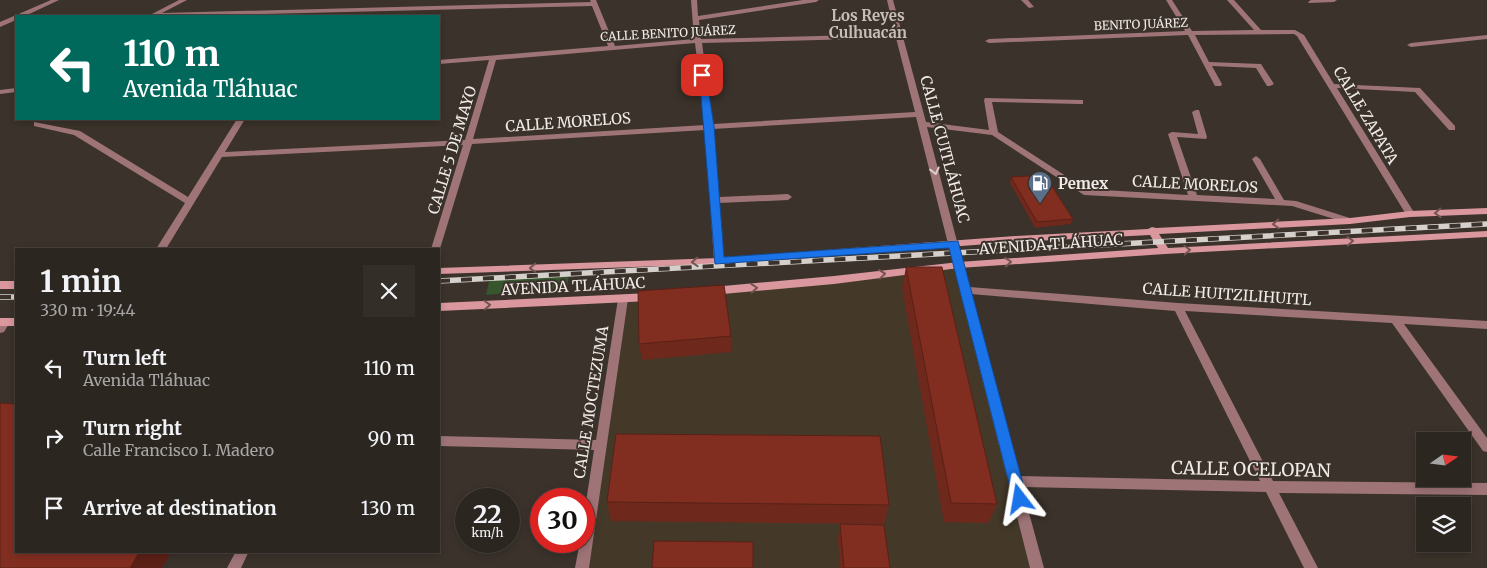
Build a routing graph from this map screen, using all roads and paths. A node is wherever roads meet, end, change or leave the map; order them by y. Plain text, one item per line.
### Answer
1 (56, 0) edge
2 (184, 0) edge
3 (694, 0) edge
4 (816, 0) edge
5 (890, 0) edge
6 (1024, 0) edge
7 (1169, 0) edge
8 (1230, 0) edge
9 (1334, 0) edge
10 (594, 2) edge
11 (1311, 2) dead end
12 (310, 7) junction
13 (1032, 7) dead end
14 (22, 15) edge
15 (152, 15) edge
16 (306, 15) edge
17 (15, 18) edge
18 (695, 19) junction
19 (3, 23) edge
20 (1259, 32) junction
21 (1294, 32) joint
22 (1190, 33) junction
23 (900, 36) junction
24 (1487, 37) edge
25 (698, 41) junction
26 (988, 41) dead end
27 (1410, 45) dead end
28 (612, 47) junction
29 (493, 59) junction
30 (440, 62) edge
31 (1209, 64) junction
32 (1218, 84) dead end
33 (1270, 84) dead end
34 (15, 85) edge
35 (1332, 86) junction
36 (3, 91) edge
37 (1080, 102) dead end
38 (1196, 112) dead end
39 (922, 119) junction
40 (240, 120) edge
41 (36, 124) dead end
42 (709, 126) junction
43 (1452, 128) dead end
44 (994, 133) junction
45 (470, 142) junction
46 (218, 155) junction
47 (1256, 159) dead end
48 (788, 197) dead end
49 (1194, 198) junction
50 (715, 200) junction
51 (189, 202) junction
52 (1281, 202) junction
53 (1487, 211) edge
54 (1410, 214) junction
55 (1350, 220) junction
56 (1152, 230) junction
57 (1487, 234) edge
58 (954, 244) junction
59 (162, 248) edge
60 (436, 248) edge
61 (1165, 251) junction
62 (719, 262) junction
63 (959, 265) junction
64 (440, 271) edge
65 (0, 285) edge
66 (15, 285) edge
67 (965, 290) junction
68 (700, 292) edge
69 (662, 296) edge
70 (624, 299) junction
71 (440, 307) edge
72 (1178, 307) junction
73 (1395, 319) junction
74 (1487, 325) edge
75 (440, 441) edge
76 (601, 445) junction
77 (1487, 446) edge
78 (1015, 481) junction
79 (1271, 487) junction
80 (1487, 489) edge
81 (242, 553) edge
82 (234, 568) edge
83 (582, 568) edge
84 (1037, 568) edge
85 (1311, 568) edge

1 - 14 street
2 - 15 street
3 - 18 street
4 - 18 street
5 - 23 street, CALLE CUITLÁHUAC
6 - 13 street
7 - 22 street
8 - 20 street
9 - 11 street
10 - 12 street
10 - 28 street
12 - 15 street
12 - 16 street
17 - 19 street
18 - 25 street
20 - 21 street, BENITO JUÁREZ
20 - 22 street, BENITO JUÁREZ
21 - 35 street, CALLE ZAPATA
22 - 26 street, BENITO JUÁREZ
22 - 31 street
23 - 25 street, CALLE BENITO JUÁREZ
23 - 39 street, CALLE CUITLÁHUAC
24 - 27 street
25 - 28 street, CALLE BENITO JUÁREZ
25 - 42 street
28 - 29 street, CALLE BENITO JUÁREZ
29 - 30 street, CALLE BENITO JUÁREZ
29 - 45 street, CALLE 5 DE MAYO
31 - 32 street
31 - 33 street
34 - 36 street
35 - 43 street
35 - 54 street, CALLE ZAPATA
37 - 44 street
38 - 49 street
39 - 42 street, CALLE MORELOS
39 - 44 street, CALLE MORELOS
39 -> 58 street, CALLE CUITLÁHUAC
40 - 46 street
41 - 51 street
42 - 45 street, CALLE MORELOS
42 - 50 street
44 - 49 street, CALLE MORELOS
45 - 46 street, CALLE MORELOS
45 - 60 street, CALLE 5 DE MAYO
46 - 51 street
47 - 52 street
48 - 50 street
49 - 52 street, CALLE MORELOS
50 - 62 street
51 - 59 street
52 - 55 street, CALLE MORELOS
53 -> 54 main road, AVENIDA TLÁHUAC
54 - 55 main road, AVENIDA TLÁHUAC
55 -> 56 main road, AVENIDA TLÁHUAC
56 - 58 main road, AVENIDA TLÁHUAC
56 - 61 main road
61 -> 57 main road, AVENIDA TLÁHUAC
58 - 62 main road, AVENIDA TLÁHUAC
58 - 63 street, CALLE CUITLÁHUAC
63 -> 61 main road, AVENIDA TLÁHUAC
62 -> 64 main road, AVENIDA TLÁHUAC
63 - 67 street, CALLE CUITLÁHUAC
68 -> 63 main road, AVENIDA TLÁHUAC
65 - 66 main road
67 - 72 street, CALLE HUITZILIHUITL
67 - 78 street, CALLE CUITLÁHUAC
69 - 70 main road, AVENIDA TLÁHUAC
71 -> 70 main road, AVENIDA TLÁHUAC
70 - 76 street, CALLE MOCTEZUMA
72 - 73 street, CALLE HUITZILIHUITL
72 - 79 street
73 - 74 street, CALLE HUITZILIHUITL
73 - 77 street
75 - 76 street
76 - 83 street, CALLE MOCTEZUMA
78 - 79 street, CALLE OCELOPAN
78 - 84 street, CALLE CUITLÁHUAC
79 - 80 street, CALLE OCELOPAN
79 - 85 street
81 - 82 street

